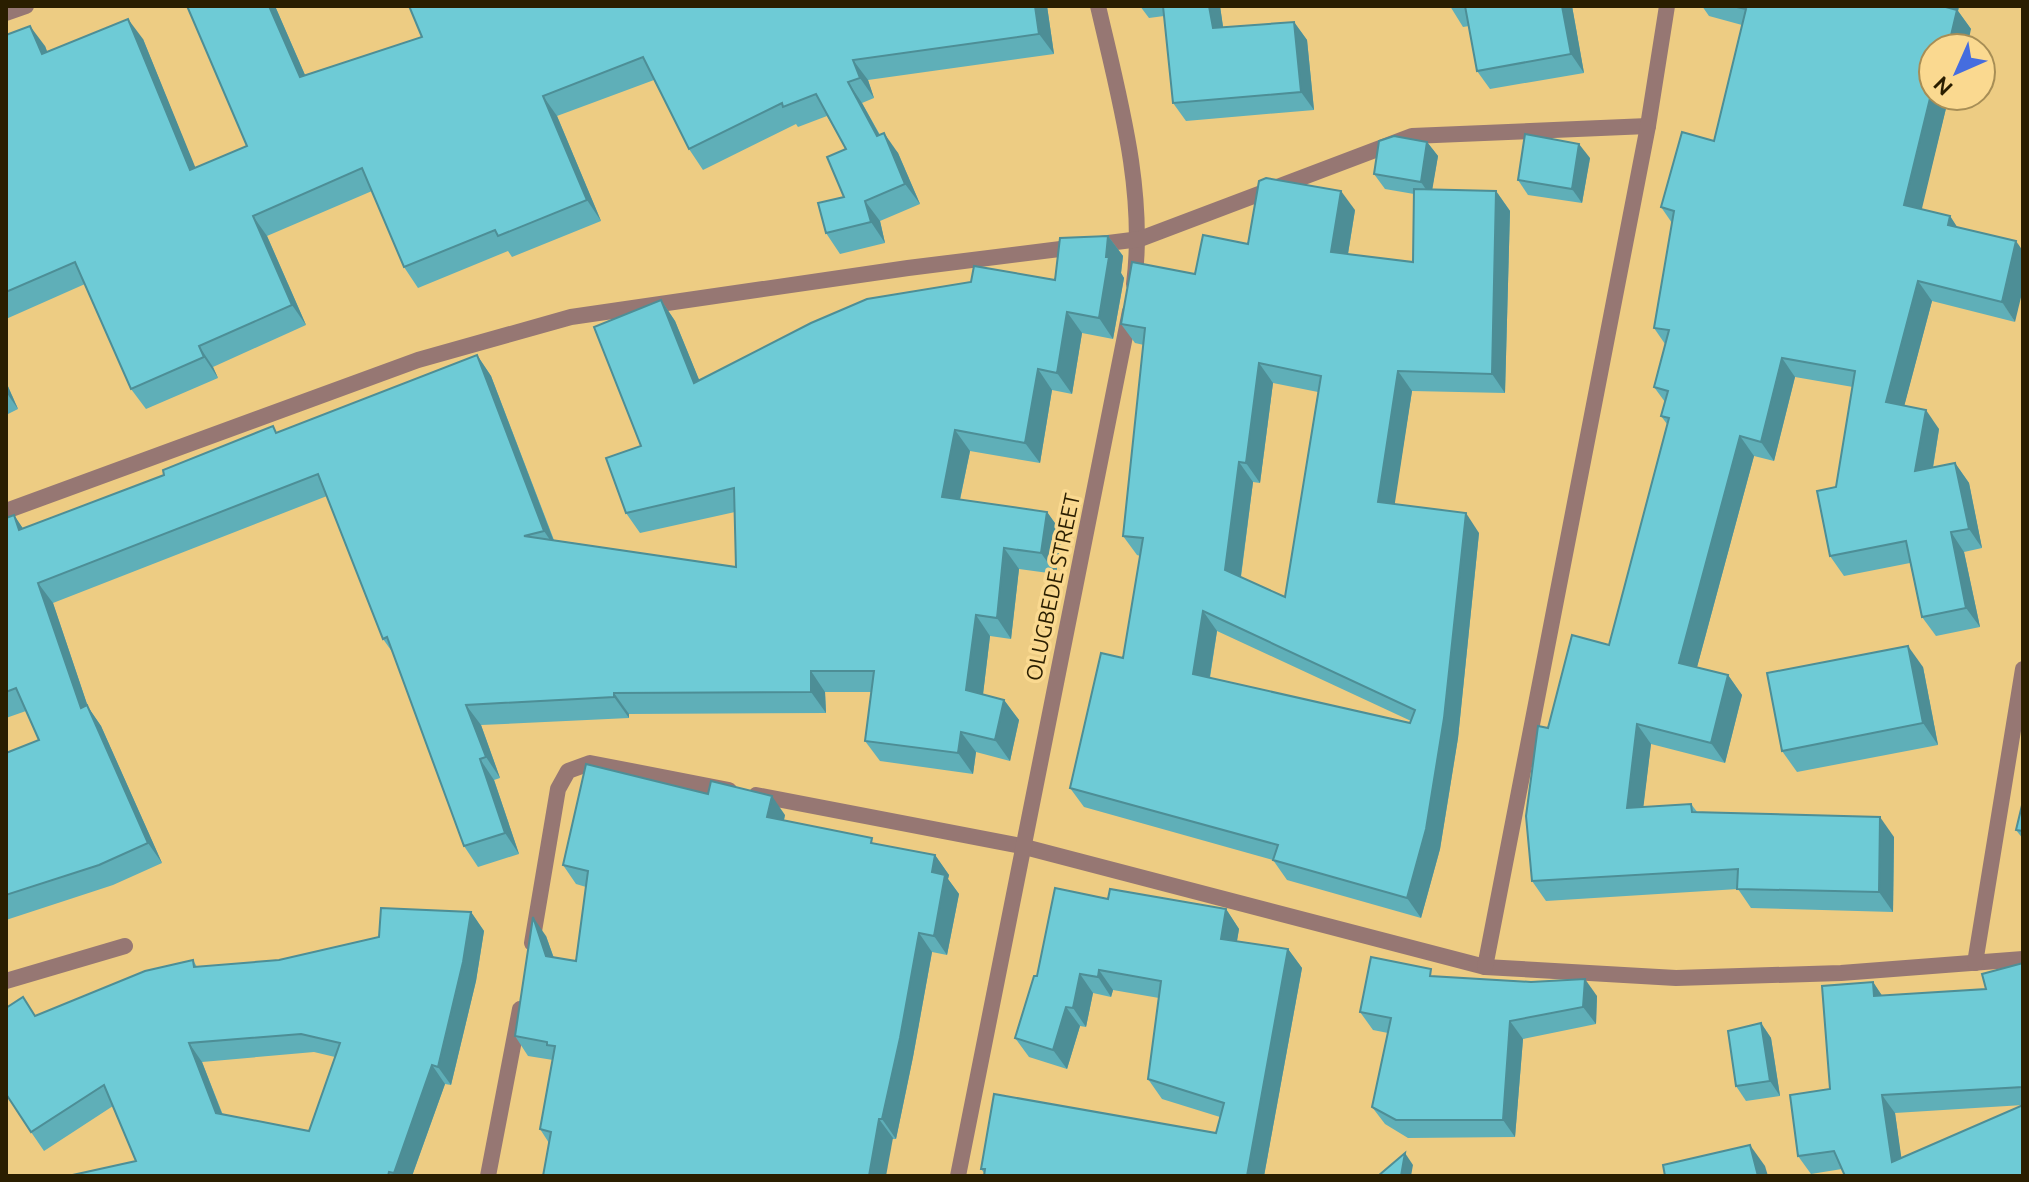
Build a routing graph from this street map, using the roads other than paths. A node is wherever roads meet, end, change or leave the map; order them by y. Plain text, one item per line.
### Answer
1 (26, 6) edge
2 (1098, 6) edge
3 (1667, 6) edge
4 (6, 13) edge
5 (1648, 126) junction
6 (1140, 239) junction
7 (6, 511) edge
8 (2023, 669) edge
9 (1021, 846) junction
10 (125, 946) dead end
11 (2023, 959) edge
12 (529, 962) edge
13 (1975, 963) junction
14 (1485, 967) junction
15 (6, 981) edge
16 (523, 993) edge
17 (488, 1176) edge
18 (958, 1176) edge

1 - 4 street
2 - 6 street, OLUGBEDE STREET
3 - 5 street
5 - 6 street
5 - 14 street
6 - 7 street
6 - 9 street, OLUGBEDE STREET
8 - 13 street
9 - 12 street
9 - 14 street
9 - 18 street, OLUGBEDE STREET
10 - 15 street
11 - 13 street
13 - 14 street
16 - 17 street

